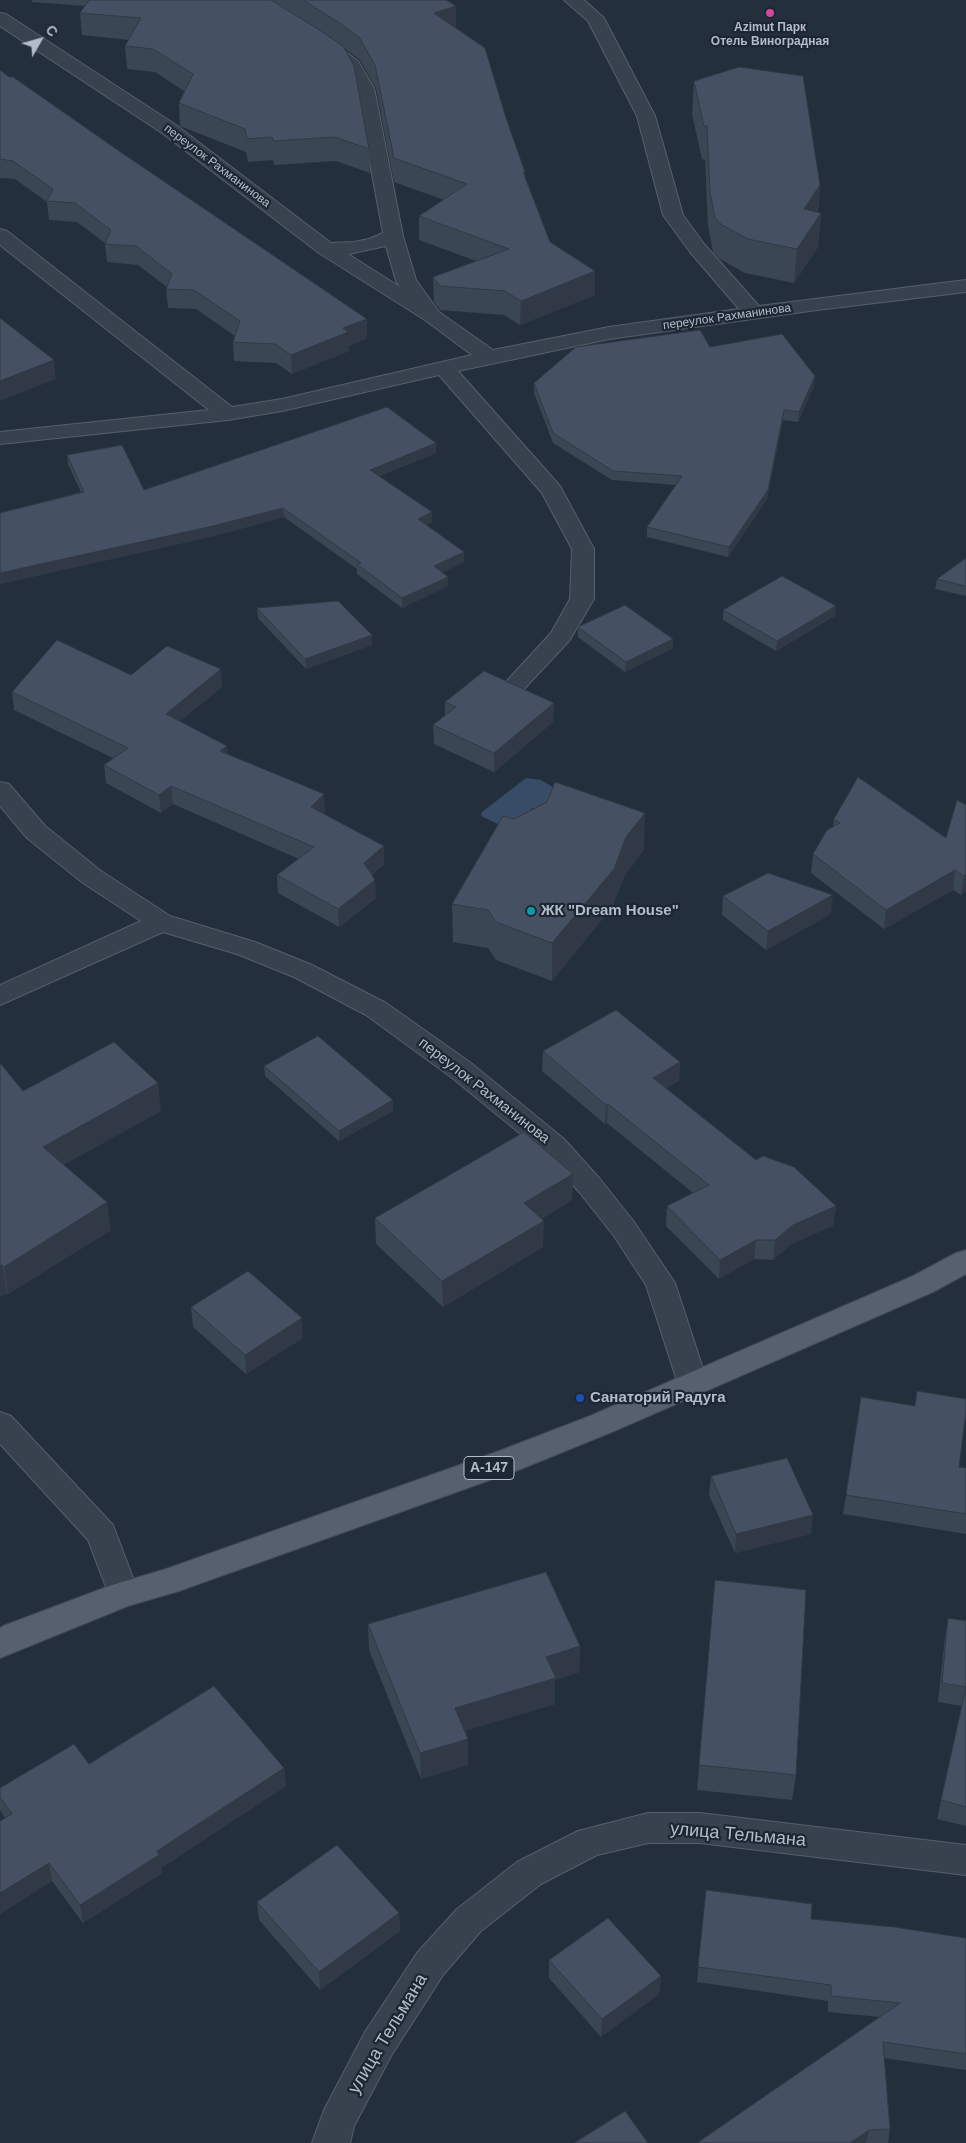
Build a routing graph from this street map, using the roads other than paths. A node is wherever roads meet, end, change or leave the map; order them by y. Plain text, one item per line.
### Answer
1 (573, 0) edge
2 (0, 18) edge
3 (306, 33) edge
4 (0, 236) edge
5 (393, 236) junction
6 (326, 249) junction
7 (966, 286) edge
8 (754, 313) junction
9 (432, 316) junction
10 (489, 357) junction
11 (444, 368) junction
12 (228, 414) junction
13 (0, 438) edge
14 (516, 684) edge
15 (0, 790) edge
16 (161, 922) junction
17 (0, 996) edge
18 (966, 1261) edge
19 (693, 1384) junction
20 (0, 1424) edge
21 (123, 1594) junction
22 (0, 1644) edge
23 (966, 1860) edge
24 (331, 2143) edge

1 - 8 street
2 - 6 street, переулок Рахманинова
3 - 5 street, переулок Рахманинова
4 - 12 street
5 - 6 street
5 - 9 street, переулок Рахманинова
6 - 9 street, переулок Рахманинова
7 - 8 street, переулок Рахманинова
8 - 10 street, переулок Рахманинова
9 - 10 street, переулок Рахманинова
10 - 11 street, переулок Рахманинова
11 - 12 street, переулок Рахманинова
11 - 14 street
12 - 13 street, переулок Рахманинова
15 - 16 street, переулок Рахманинова
16 - 17 street
16 - 19 street, переулок Рахманинова
18 - 19 main road, А-147
19 - 21 main road, А-147
20 - 21 street
21 - 22 main road, А-147
23 - 24 street, улица Тельмана

